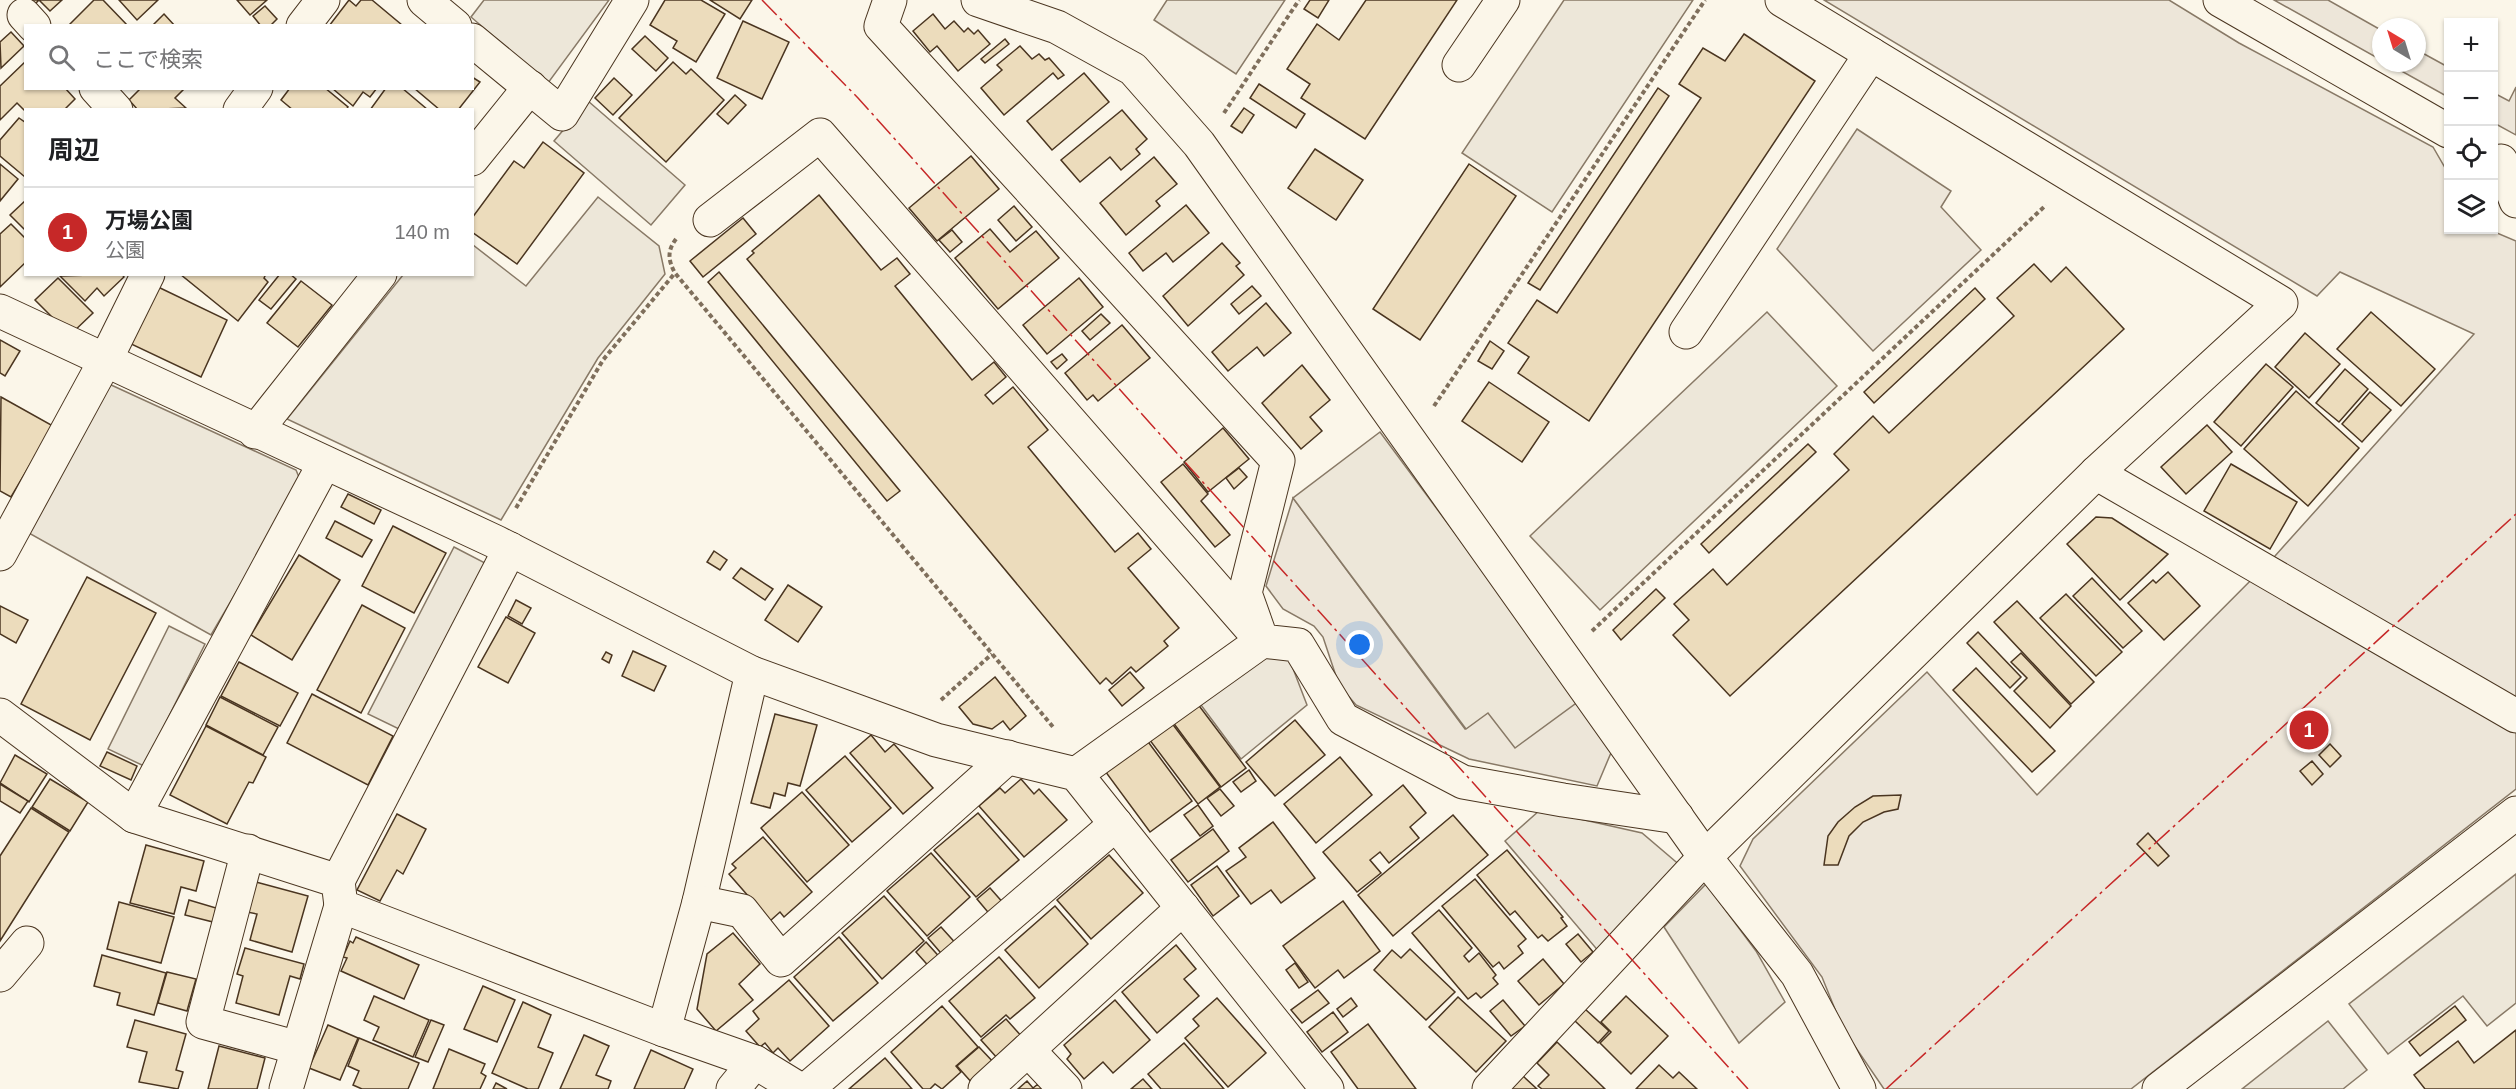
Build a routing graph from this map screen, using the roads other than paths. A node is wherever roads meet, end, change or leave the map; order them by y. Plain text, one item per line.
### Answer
1 (322, 0) edge
2 (424, 0) edge
3 (632, 0) edge
4 (890, 0) edge
5 (978, 0) edge
6 (1503, 0) edge
7 (1782, 0) edge
8 (2220, 0) edge
9 (304, 24) edge
10 (453, 24) edge
11 (474, 42) edge
12 (1871, 54) junction
13 (1460, 65) dead end
14 (530, 87) junction
15 (98, 90) edge
16 (255, 90) edge
17 (114, 108) edge
18 (241, 108) edge
19 (2444, 129) edge
20 (474, 157) edge
21 (2504, 162) edge
22 (2516, 201) edge
23 (710, 220) road end
24 (147, 276) edge
25 (378, 276) edge
26 (0, 311) edge
27 (1686, 332) dead end
28 (105, 361) junction
29 (255, 432) junction
30 (324, 464) junction
31 (2096, 473) junction
32 (503, 546) junction
33 (0, 554) edge
34 (1262, 641) junction
35 (752, 673) junction
36 (0, 715) edge
37 (2516, 716) edge
38 (1008, 757) junction
39 (1081, 770) junction
40 (2516, 813) edge
41 (134, 816) junction
42 (1677, 817) junction
43 (1116, 824) junction
44 (248, 851) junction
45 (1705, 857) junction
46 (339, 893) junction
47 (699, 902) junction
48 (1183, 908) junction
49 (27, 943) dead end
50 (0, 975) edge
51 (664, 1030) junction
52 (298, 1048) junction
53 (1028, 1050) junction
54 (755, 1062) junction
55 (1313, 1083) edge
56 (286, 1089) edge
57 (733, 1089) edge
58 (799, 1089) edge
59 (807, 1089) edge
60 (985, 1089) edge
61 (1065, 1089) edge
62 (1489, 1089) edge
63 (1859, 1089) edge
64 (2159, 1089) edge

1 - 9 street
2 - 10 street
3 - 14 street
4 - 34 street
5 - 42 street
6 - 13 street
7 - 12 street
8 - 19 street
11 - 14 street
12 - 27 street
12 - 31 street
14 - 20 street
15 - 17 street
16 - 18 street
21 - 22 street
23 - 34 street
24 - 28 street
25 - 29 street
26 - 28 street
28 - 29 street
28 - 33 street
29 - 30 street
30 - 32 street
30 - 41 street
31 - 37 street
31 - 45 street
32 - 35 street
32 - 46 street
34 - 39 street
34 - 42 street
35 - 38 street
35 - 47 street
36 - 41 street
38 - 39 street
38 - 47 street
39 - 43 street
40 - 64 street
41 - 44 street
42 - 45 street
43 - 48 street
43 - 59 street
44 - 46 street
44 - 52 street
45 - 62 street
45 - 63 street
46 - 51 street
46 - 52 street
47 - 51 street
48 - 53 street
48 - 55 street
49 - 50 street
51 - 54 street
52 - 56 street
53 - 60 street
53 - 61 street
54 - 57 street
54 - 58 street

